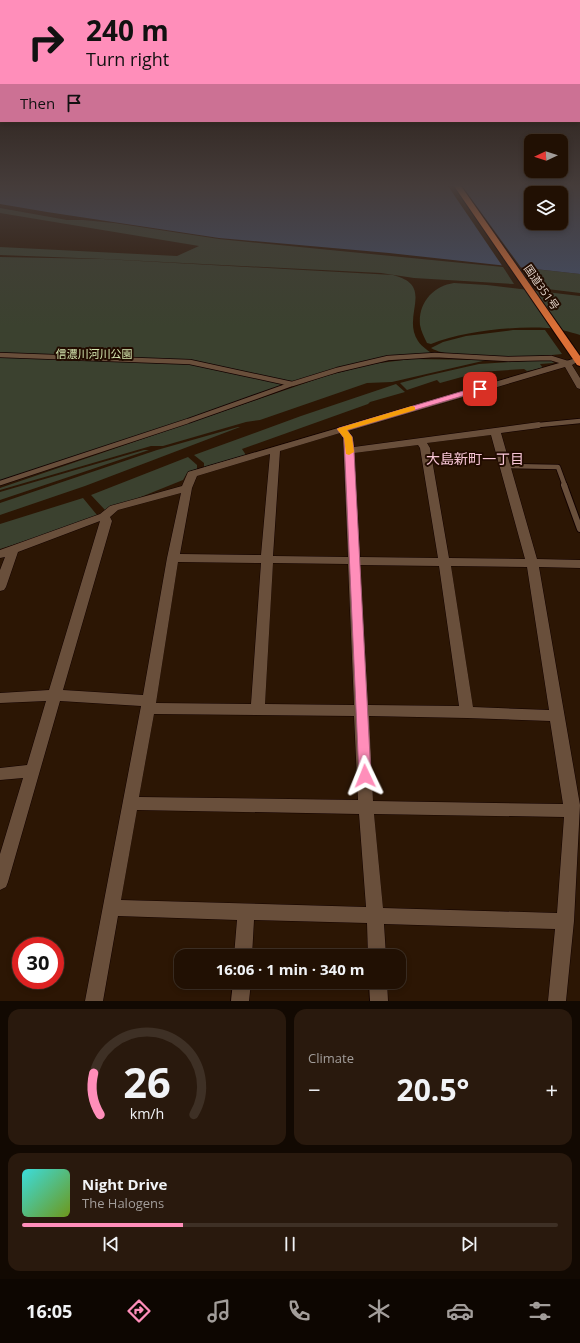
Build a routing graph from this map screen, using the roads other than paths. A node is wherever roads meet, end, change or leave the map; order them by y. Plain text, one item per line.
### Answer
1 (490, 233) edge
2 (0, 355) edge
3 (580, 362) edge
4 (567, 363) junction
5 (292, 384) junction
6 (580, 386) edge
7 (580, 421) edge
8 (539, 425) joint
9 (342, 429) junction
10 (495, 431) junction
11 (420, 442) junction
12 (275, 450) junction
13 (349, 451) junction
14 (506, 466) junction
15 (0, 483) edge
16 (186, 488) junction
17 (104, 516) junction
18 (580, 529) edge
19 (13, 550) junction
20 (0, 554) edge
21 (173, 558) junction
22 (267, 559) junction
23 (355, 560) junction
24 (444, 561) junction
25 (532, 563) junction
26 (580, 564) edge
27 (0, 587) edge
28 (55, 695) junction
29 (0, 698) edge
30 (148, 704) junction
31 (258, 708) junction
32 (362, 712) junction
33 (467, 712) junction
34 (558, 716) junction
35 (33, 771) junction
36 (0, 774) edge
37 (130, 803) junction
38 (366, 808) junction
39 (576, 811) edge
40 (2, 867) edge
41 (0, 882) edge
42 (110, 908) junction
43 (246, 911) junction
44 (375, 916) junction
45 (565, 921) junction
46 (243, 949) edge
47 (377, 949) edge
48 (241, 989) edge
49 (378, 989) edge
50 (94, 1001) edge
51 (240, 1001) edge
52 (379, 1001) edge
53 (557, 1001) edge

1 - 3 highway, 国道351号
2 - 5 lane
3 - 4 street
4 - 5 lane
4 - 6 street
4 - 9 street
5 - 15 lane
7 - 8 lane
8 - 10 street
9 - 12 street
9 - 13 street
10 - 11 street
10 - 14 street
11 - 13 street
11 - 24 street
12 - 16 street
12 - 22 street
13 - 23 street
14 - 18 lane
14 - 25 street
16 - 17 street
16 - 21 street
17 - 19 street
17 - 28 street
19 - 20 street
19 - 27 street
21 - 22 street
21 - 30 street
22 - 23 street
22 - 31 street
23 - 24 street
23 - 32 street
24 - 25 street
24 - 33 street
25 - 26 street
25 - 34 street
28 - 29 street
28 - 30 street
28 - 35 street
30 - 31 street
30 - 37 street
31 - 32 street
32 - 33 street
32 - 38 street
33 - 34 street
34 - 39 street
35 - 36 street
35 - 40 street
37 - 38 street
37 - 42 street
38 - 39 street
38 - 44 street
39 - 45 street
40 - 41 street
42 - 43 street
42 - 50 street
43 - 44 street
43 - 46 street
44 - 45 street
44 - 47 street
45 - 53 street
48 - 51 street
49 - 52 street

